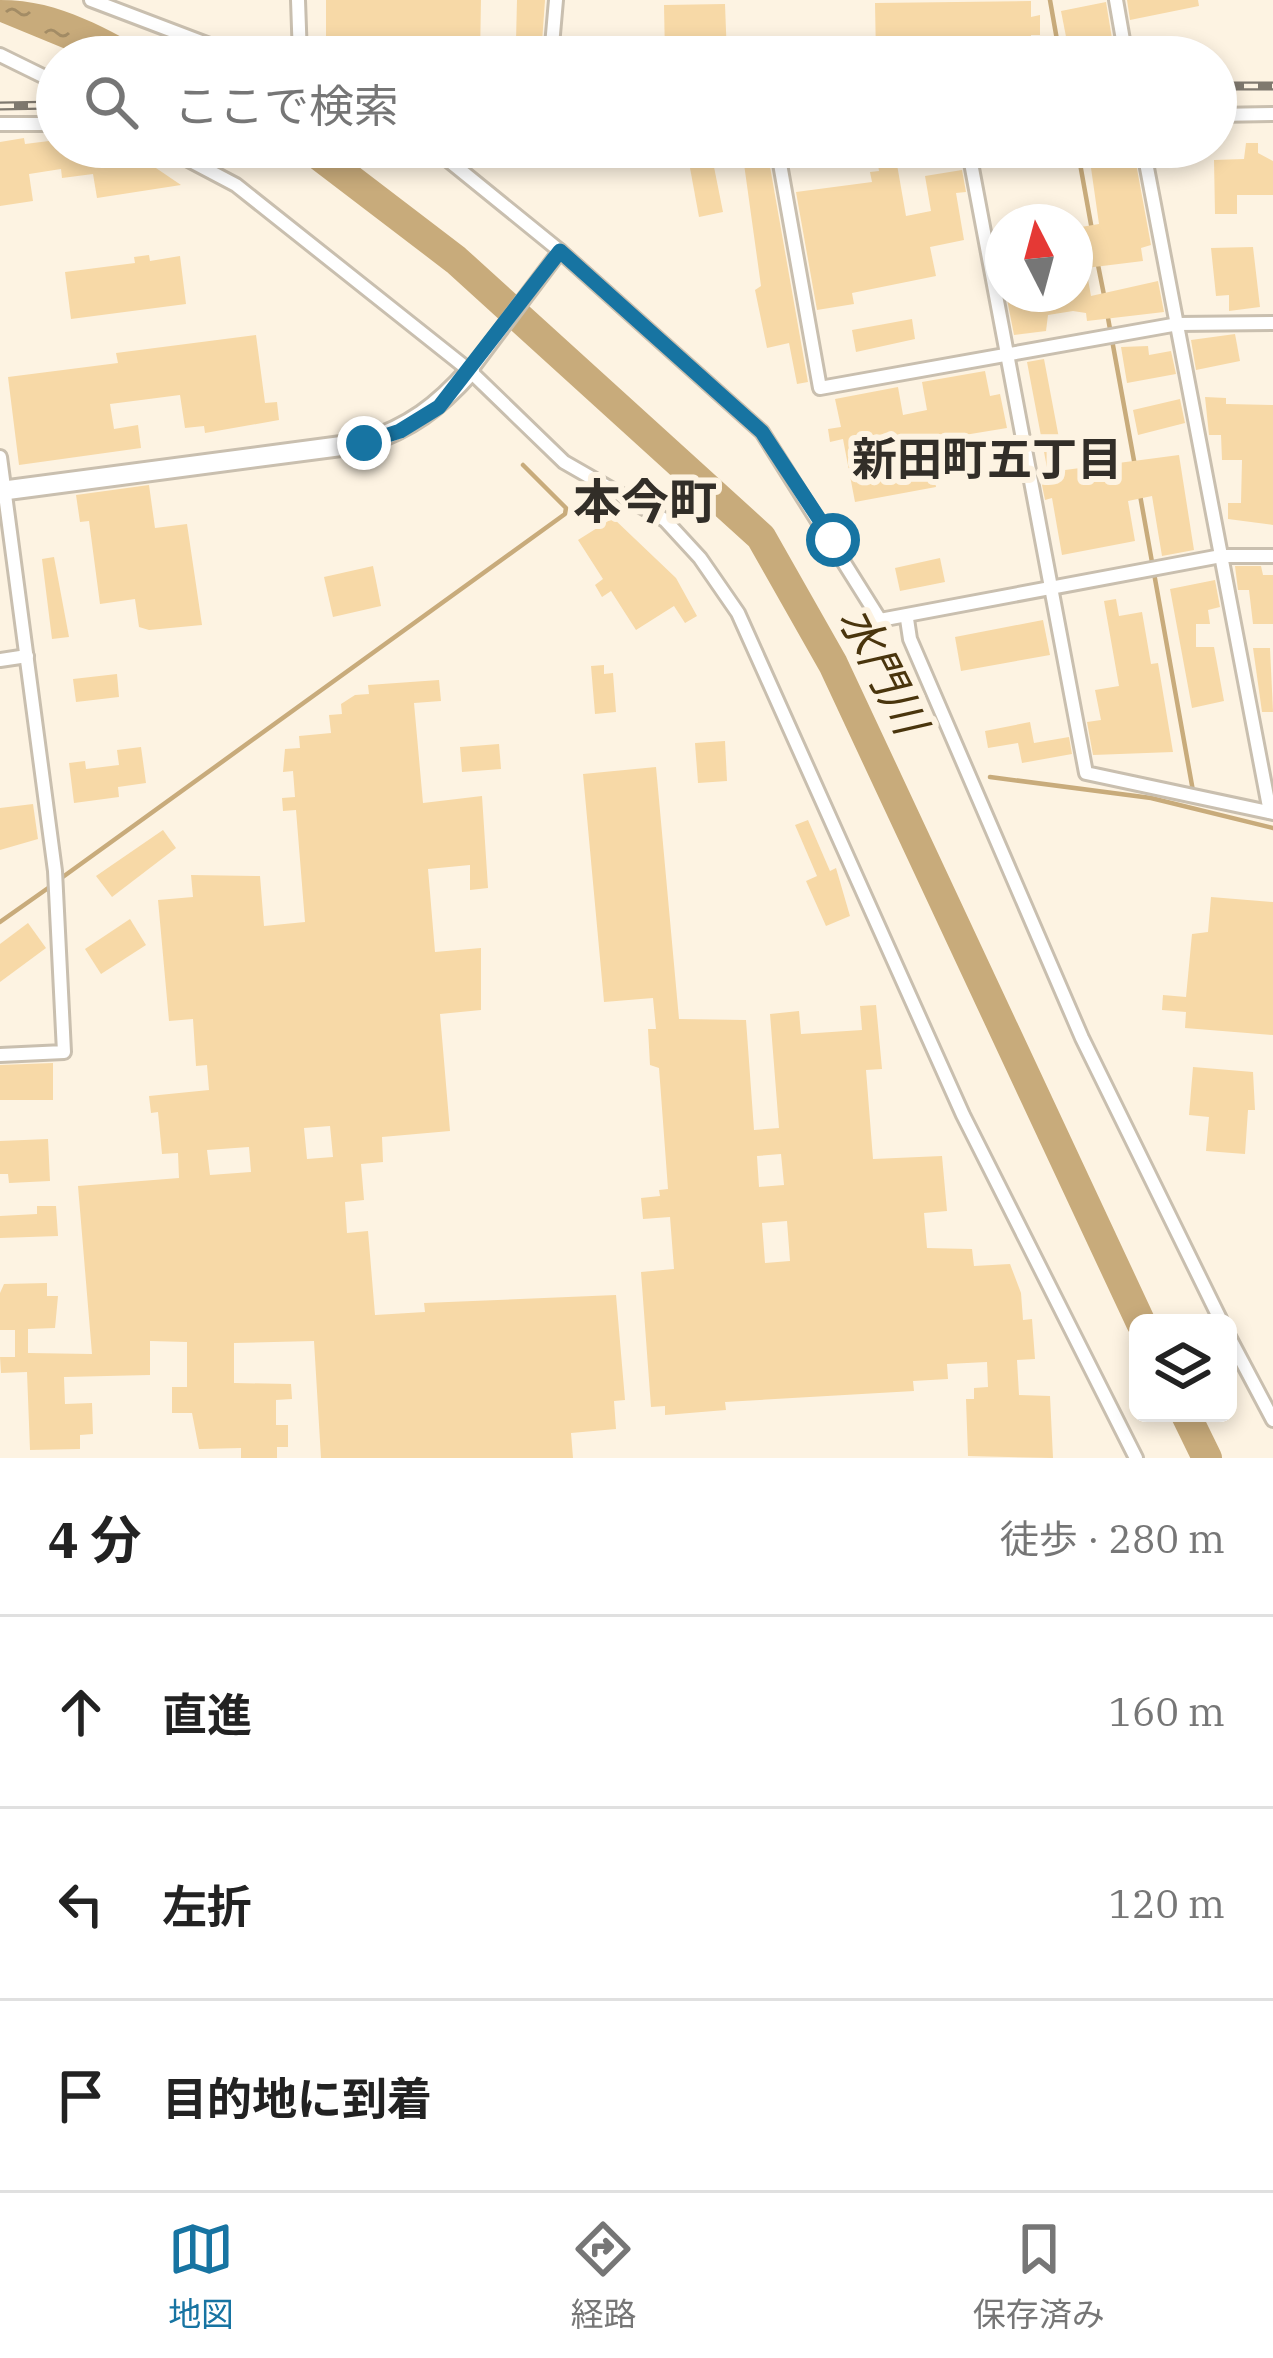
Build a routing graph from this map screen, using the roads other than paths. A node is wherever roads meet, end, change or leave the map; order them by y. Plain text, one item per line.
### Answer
1 (91, 0) edge
2 (298, 0) edge
3 (556, 0) edge
4 (1116, 0) edge
5 (186, 36) edge
6 (299, 36) edge
7 (553, 36) edge
8 (1122, 36) edge
9 (0, 55) edge
10 (36, 73) edge
11 (1273, 114) edge
12 (1237, 115) edge
13 (0, 124) edge
14 (36, 124) edge
15 (204, 168) edge
16 (460, 168) edge
17 (781, 168) edge
18 (972, 168) edge
19 (1147, 168) edge
20 (558, 255) junction
21 (1273, 323) edge
22 (1178, 324) junction
23 (1006, 355) junction
24 (476, 365) junction
25 (0, 457) edge
26 (2, 490) edge
27 (1221, 556) junction
28 (1273, 556) edge
29 (1049, 590) junction
30 (907, 619) junction
31 (27, 656) junction
32 (0, 659) edge
33 (1271, 812) edge
34 (0, 1055) edge
35 (1218, 1314) edge
36 (1237, 1352) edge
37 (1273, 1420) edge
38 (1136, 1458) edge

1 - 5 street
2 - 6 street
3 - 7 street
4 - 8 street
9 - 10 street
11 - 12 street
13 - 14 street
15 - 24 street
16 - 20 street
17 - 23 street
18 - 23 street
19 - 22 street
20 - 24 street
20 - 30 street
21 - 22 street
22 - 23 street
22 - 27 street
23 - 29 street
24 - 26 street
24 - 38 street
25 - 26 street
26 - 31 street
27 - 28 street
27 - 29 street
27 - 33 street
29 - 30 street
29 - 33 street
30 - 35 street
31 - 32 street
31 - 34 street
36 - 37 street

